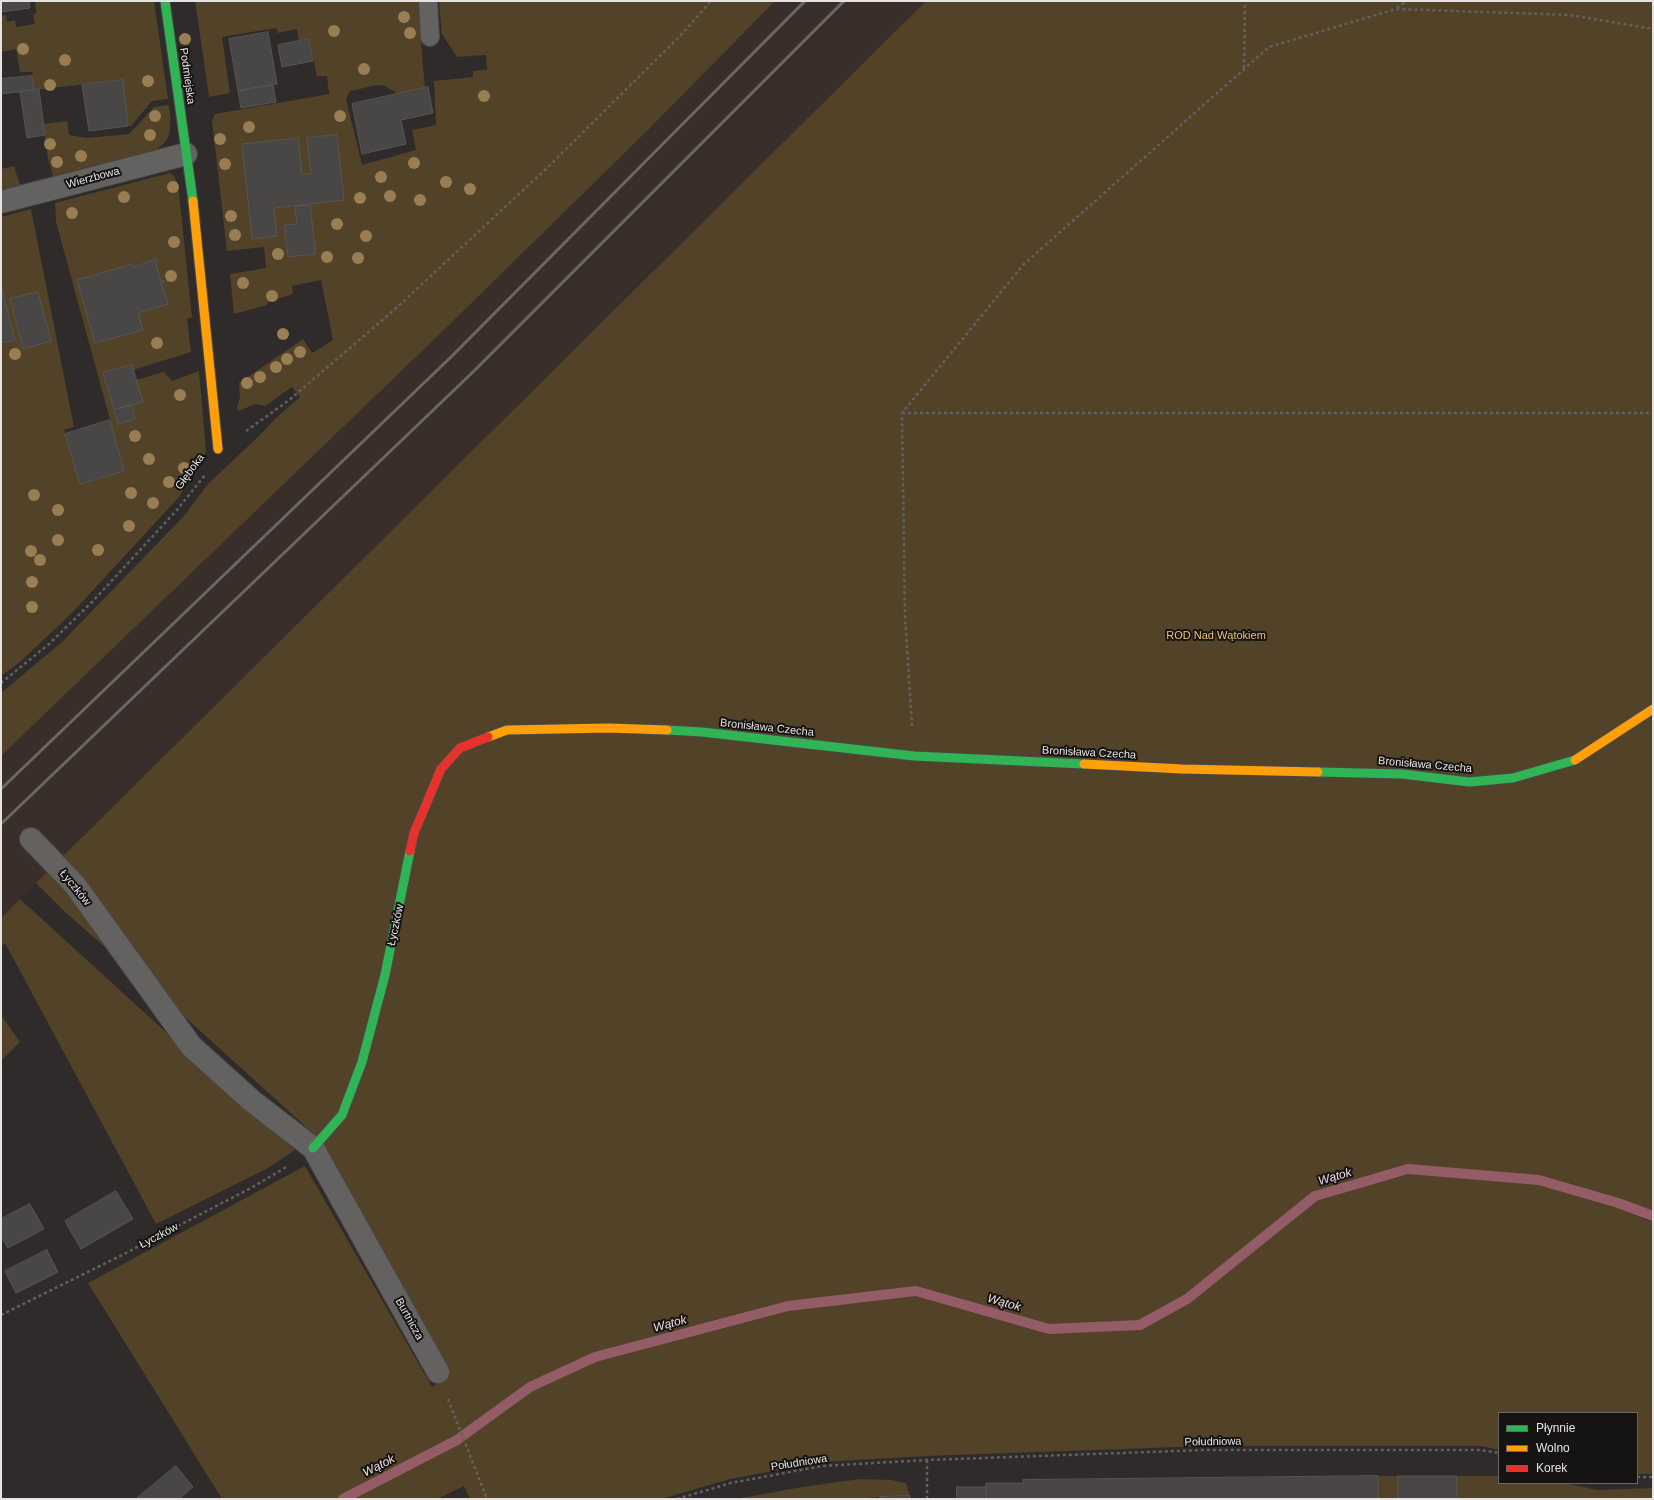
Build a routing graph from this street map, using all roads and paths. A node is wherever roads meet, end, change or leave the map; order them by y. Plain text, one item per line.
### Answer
1 (165, 1) edge
2 (428, 1) edge
3 (711, 1) edge
4 (1245, 1) edge
5 (1406, 1) edge
6 (1396, 9) junction
7 (1653, 29) edge
8 (430, 37) dead end
9 (1244, 69) junction
10 (186, 154) junction
11 (1, 202) edge
12 (902, 413) junction
13 (1653, 413) edge
14 (218, 449) junction
15 (1, 683) edge
16 (1653, 709) edge
17 (507, 730) joint
18 (914, 756) junction
19 (31, 839) dead end
20 (313, 1148) junction
21 (1, 1315) edge
22 (438, 1372) joint
23 (1498, 1453) edge
24 (927, 1460) junction
25 (1638, 1477) edge
26 (1653, 1477) edge
27 (487, 1499) edge
28 (676, 1499) edge
29 (927, 1499) edge

1 - 10 street, Podmiejska
2 - 8 lane
3 - 14 path
4 - 9 path
5 - 6 path
6 - 7 path
6 - 9 path
9 - 12 path
10 - 11 street, Wierzbowa
10 - 14 street, Głęboka
12 - 13 path
12 - 18 path
14 - 15 path, Głęboka
16 - 18 street, Bronisława Czecha
17 - 18 street, Bronisława Czecha
17 - 20 street, Łyczków
19 - 20 street, Łyczków
20 - 21 path, Łyczków
20 - 22 street, Burtnicza
22 - 27 path
23 - 24 path, Południowa
24 - 28 path, Południowa
24 - 29 path
25 - 26 path

